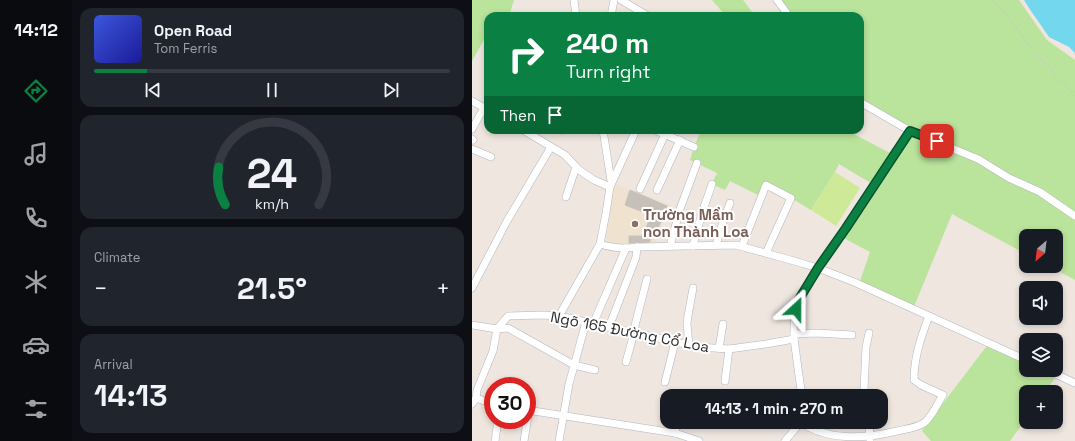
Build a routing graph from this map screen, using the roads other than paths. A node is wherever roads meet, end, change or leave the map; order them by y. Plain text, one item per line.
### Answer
1 (574, 0) edge
2 (614, 0) edge
3 (621, 0) edge
4 (777, 0) edge
5 (576, 12) edge
6 (612, 12) edge
7 (641, 12) edge
8 (786, 12) edge
9 (472, 101) edge
10 (864, 104) edge
11 (484, 108) edge
12 (484, 112) edge
13 (472, 129) edge
14 (910, 131) junction
15 (530, 134) edge
16 (604, 134) edge
17 (634, 134) edge
18 (665, 134) joint
19 (680, 140) junction
20 (552, 147) junction
21 (694, 147) dead end
22 (472, 149) edge
23 (491, 157) dead end
24 (697, 163) dead end
25 (576, 167) junction
26 (610, 184) junction
27 (712, 184) dead end
28 (640, 189) dead end
29 (657, 190) dead end
30 (566, 197) dead end
31 (730, 203) dead end
32 (1075, 216) edge
33 (600, 244) junction
34 (716, 245) junction
35 (670, 246) junction
36 (693, 246) junction
37 (742, 246) junction
38 (637, 247) junction
39 (626, 248) junction
40 (766, 253) junction
41 (818, 268) junction
42 (648, 279) dead end
43 (472, 288) edge
44 (693, 288) dead end
45 (559, 316) junction
46 (929, 316) junction
47 (590, 323) junction
48 (723, 324) dead end
49 (472, 325) edge
50 (609, 327) junction
51 (497, 329) junction
52 (634, 333) junction
53 (869, 333) dead end
54 (852, 335) dead end
55 (794, 337) junction
56 (675, 342) junction
57 (689, 345) junction
58 (719, 348) junction
59 (729, 349) junction
60 (1019, 357) edge
61 (626, 362) dead end
62 (574, 365) junction
63 (595, 370) dead end
64 (1062, 377) edge
65 (725, 381) dead end
66 (665, 382) dead end
67 (1075, 383) edge
68 (474, 389) edge
69 (801, 389) edge
70 (864, 389) edge
71 (474, 401) edge
72 (484, 403) edge
73 (536, 411) edge
74 (564, 415) junction
75 (497, 429) edge
76 (526, 429) edge
77 (676, 429) edge
78 (794, 429) edge
79 (809, 429) edge
80 (869, 429) edge
81 (675, 433) junction
82 (870, 440) edge
83 (495, 441) edge
84 (524, 441) edge
85 (559, 441) edge
86 (699, 441) edge
87 (785, 441) edge

1 - 5 street
2 - 6 street
3 - 7 street
4 - 8 street
9 - 11 street
10 - 14 street
12 - 13 street
14 - 32 street
14 - 41 street
15 - 20 street
16 - 26 street
17 - 26 street
18 - 19 street
18 - 28 street
19 - 21 street
19 - 29 street
20 - 25 street
20 - 43 street
22 - 23 street
24 - 35 street
25 - 26 street
25 - 30 street
26 - 33 street
27 - 36 street
31 - 34 street
33 - 39 street
33 - 45 street
34 - 36 street
34 - 37 street
35 - 36 street
35 - 38 street
37 - 40 street
37 - 40 street
38 - 39 street
38 - 50 street
39 - 47 street
40 - 41 street
41 - 46 street
41 - 55 street
42 - 52 street
44 - 57 street
45 - 47 street, Ngõ 165 Đường Cổ Loa
45 - 51 street, Ngõ 165 Đường Cổ Loa
46 - 60 street
46 - 82 street
47 - 50 street, Ngõ 165 Đường Cổ Loa
47 - 62 street
48 - 58 street
49 - 51 street
50 - 52 street, Ngõ 165 Đường Cổ Loa
51 - 62 street
51 - 68 street
52 - 56 street, Ngõ 165 Đường Cổ Loa
52 - 61 street
53 - 70 street
54 - 55 street, Ngõ 165 Đường Cổ Loa
55 - 59 street, Ngõ 165 Đường Cổ Loa
55 - 69 street
56 - 57 street, Ngõ 165 Đường Cổ Loa
56 - 66 street
57 - 58 street, Ngõ 165 Đường Cổ Loa
58 - 59 street, Ngõ 165 Đường Cổ Loa
59 - 65 street
62 - 63 street
62 - 74 street
64 - 67 street
68 - 71 street
71 - 72 street
73 - 74 street
74 - 81 street
74 - 85 street
75 - 83 street
76 - 84 street
77 - 81 street
78 - 87 street
79 - 82 street
80 - 82 street
81 - 86 street

